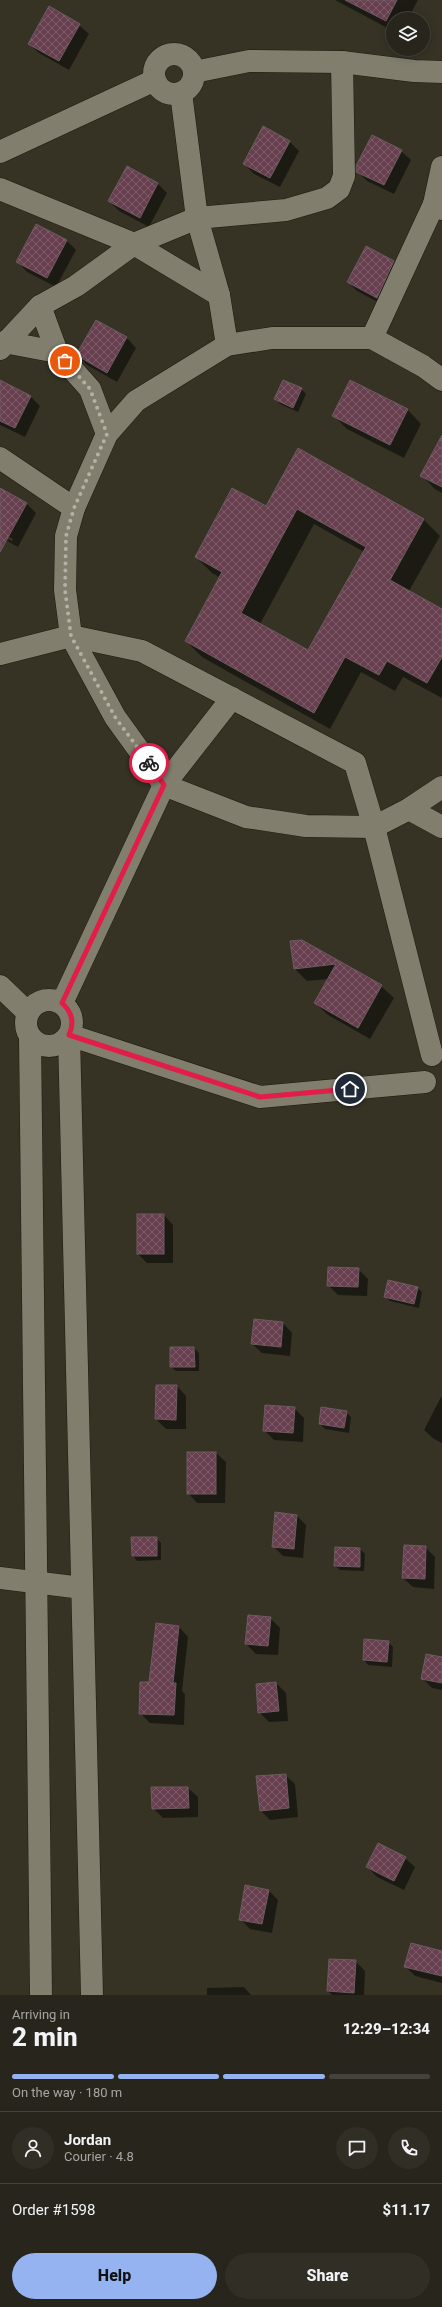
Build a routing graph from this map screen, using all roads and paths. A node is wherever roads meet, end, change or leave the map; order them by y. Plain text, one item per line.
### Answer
1 (342, 62) junction
2 (194, 72) junction
3 (442, 72) edge
4 (155, 80) junction
5 (181, 93) junction
6 (0, 152) edge
7 (442, 167) edge
8 (0, 189) edge
9 (438, 206) edge
10 (197, 218) junction
11 (134, 244) junction
12 (219, 295) junction
13 (40, 306) junction
14 (372, 338) junction
15 (227, 344) junction
16 (2, 345) edge
17 (57, 352) junction
18 (442, 380) edge
19 (107, 434) junction
20 (0, 458) edge
21 (74, 508) junction
22 (71, 636) junction
23 (0, 654) edge
24 (232, 698) junction
25 (164, 785) junction
26 (442, 786) edge
27 (409, 809) junction
28 (374, 827) junction
29 (442, 827) edge
30 (0, 986) edge
31 (62, 1003) junction
32 (28, 1013) junction
33 (69, 1035) junction
34 (30, 1036) junction
35 (437, 1054) edge
36 (434, 1087) edge
37 (0, 1578) edge
38 (36, 1584) junction
39 (82, 1588) junction
40 (41, 1995) edge
41 (92, 1995) edge

1 - 2 street
1 - 3 street
1 - 10 street
2 - 4 street
2 - 5 street
4 - 5 street
4 - 6 street
5 - 10 street
7 - 9 street
8 - 11 street
9 - 14 street
10 - 11 street
10 - 12 street
11 - 12 street
11 - 13 street
12 - 15 street
13 - 16 street
13 - 17 street
14 - 15 street
14 - 18 street
15 - 19 street
16 - 17 street
17 - 19 street
19 - 21 street
20 - 21 street
21 - 22 street
22 - 23 street
22 - 24 street
22 - 25 street
24 - 25 street
24 - 28 street
25 - 28 street
25 - 31 street
26 - 27 street
27 - 28 street
27 - 29 street
28 - 35 street
30 - 32 street
31 - 32 street
31 - 33 street
32 - 34 street
33 - 34 street
33 - 36 street
33 - 39 street
34 - 38 street
35 - 36 street
37 - 38 street
38 - 39 street
38 - 40 street
39 - 41 street

